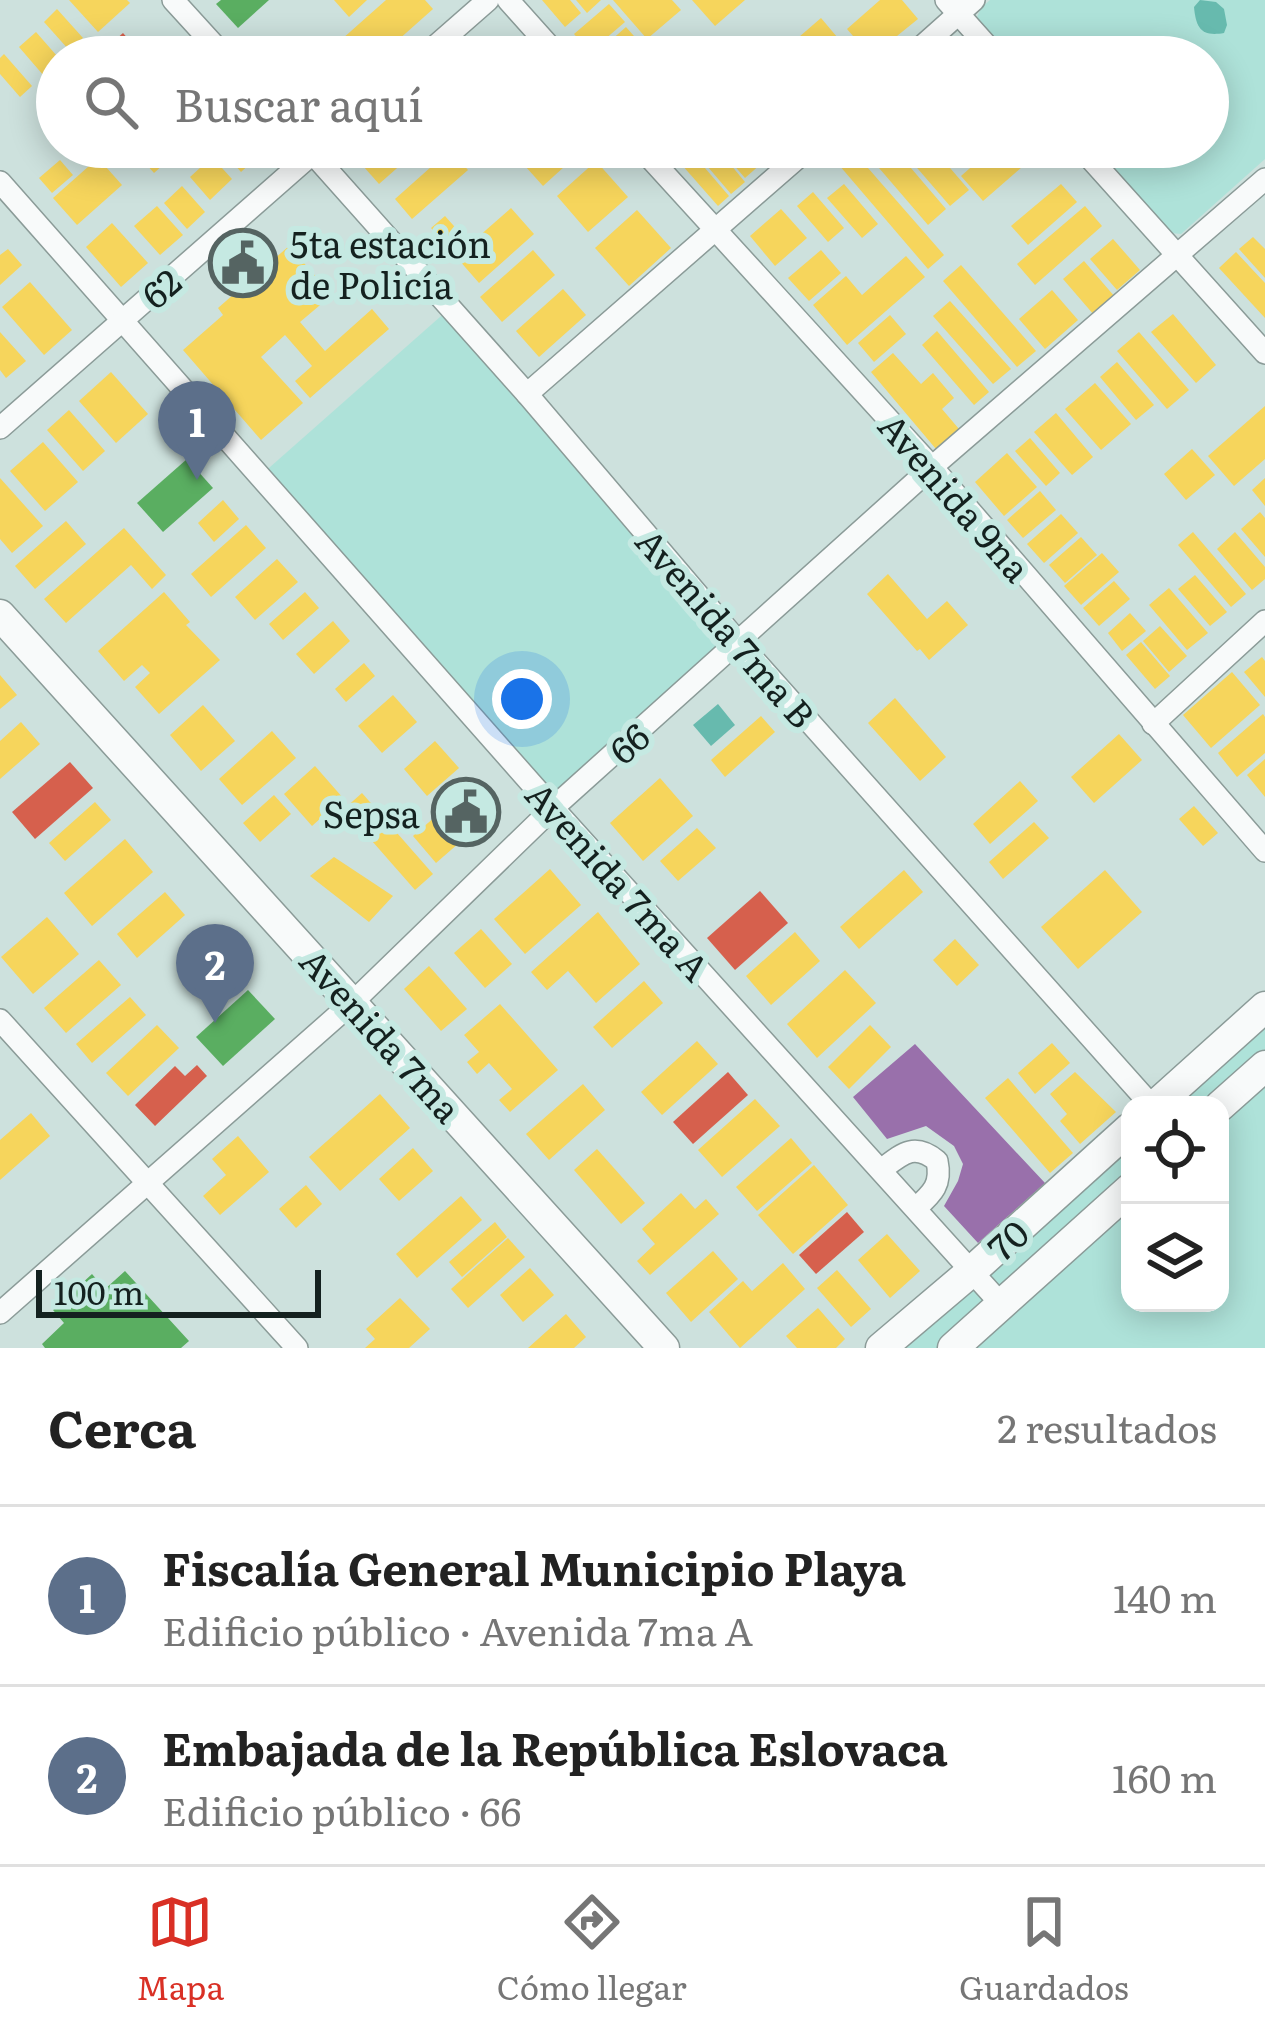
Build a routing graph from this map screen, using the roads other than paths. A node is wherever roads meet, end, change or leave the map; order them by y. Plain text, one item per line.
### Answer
1 (173, 0) edge
2 (488, 0) edge
3 (508, 0) edge
4 (959, 5) edge
5 (206, 36) edge
6 (447, 36) edge
7 (540, 36) edge
8 (930, 36) edge
9 (982, 36) edge
10 (292, 168) edge
11 (330, 168) edge
12 (659, 168) edge
13 (786, 168) edge
14 (1100, 168) edge
15 (1265, 179) edge
16 (0, 182) edge
17 (716, 231) junction
18 (1176, 254) junction
19 (122, 320) junction
20 (1265, 353) edge
21 (527, 394) junction
22 (0, 428) edge
23 (932, 467) junction
24 (0, 615) edge
25 (1265, 621) edge
26 (739, 643) junction
27 (1153, 724) junction
28 (554, 808) junction
29 (1265, 851) edge
30 (353, 1002) junction
31 (1265, 1007) edge
32 (0, 1019) edge
33 (1265, 1066) edge
34 (1146, 1096) edge
35 (1164, 1096) edge
36 (1229, 1098) edge
37 (1121, 1136) edge
38 (881, 1170) junction
39 (145, 1183) junction
40 (1121, 1197) edge
41 (916, 1208) junction
42 (973, 1270) junction
43 (1002, 1305) junction
44 (0, 1313) edge
45 (297, 1348) edge
46 (664, 1348) edge
47 (881, 1348) edge
48 (953, 1348) edge

1 - 5 street
2 - 6 street
3 - 7 street
4 - 8 street
4 - 9 street
10 - 19 street, 62
11 - 21 street, Avenida 7ma B
12 - 17 street, Avenida 9na
13 - 17 street
14 - 18 street
15 - 18 street, 66
16 - 19 street, Avenida 7ma A
17 - 21 street
17 - 23 street, Avenida 9na
18 - 20 street
18 - 23 street, 66
19 - 22 street, 62
19 - 28 street, Avenida 7ma A
21 - 26 street, Avenida 7ma B
23 - 26 street, 66
23 - 27 street, Avenida 9na
24 - 30 main road, Avenida 7ma
25 - 27 street
26 - 28 street, 66
26 - 34 street, Avenida 7ma B
27 - 29 street, Avenida 9na
28 - 30 street, 66
28 - 38 street, Avenida 7ma A
30 - 39 street, 66
30 - 46 main road, Avenida 7ma
31 - 35 main road
32 - 39 street
33 - 36 main road
37 - 42 main road, 70
38 - 41 street, Avenida 7ma A
38 - 41 street
39 - 44 street, 66
39 - 45 street
40 - 43 main road, 70
41 - 42 street, Avenida 7ma A
42 - 43 street, Avenida 7ma A
42 - 47 main road, 70
43 - 48 main road, 70

